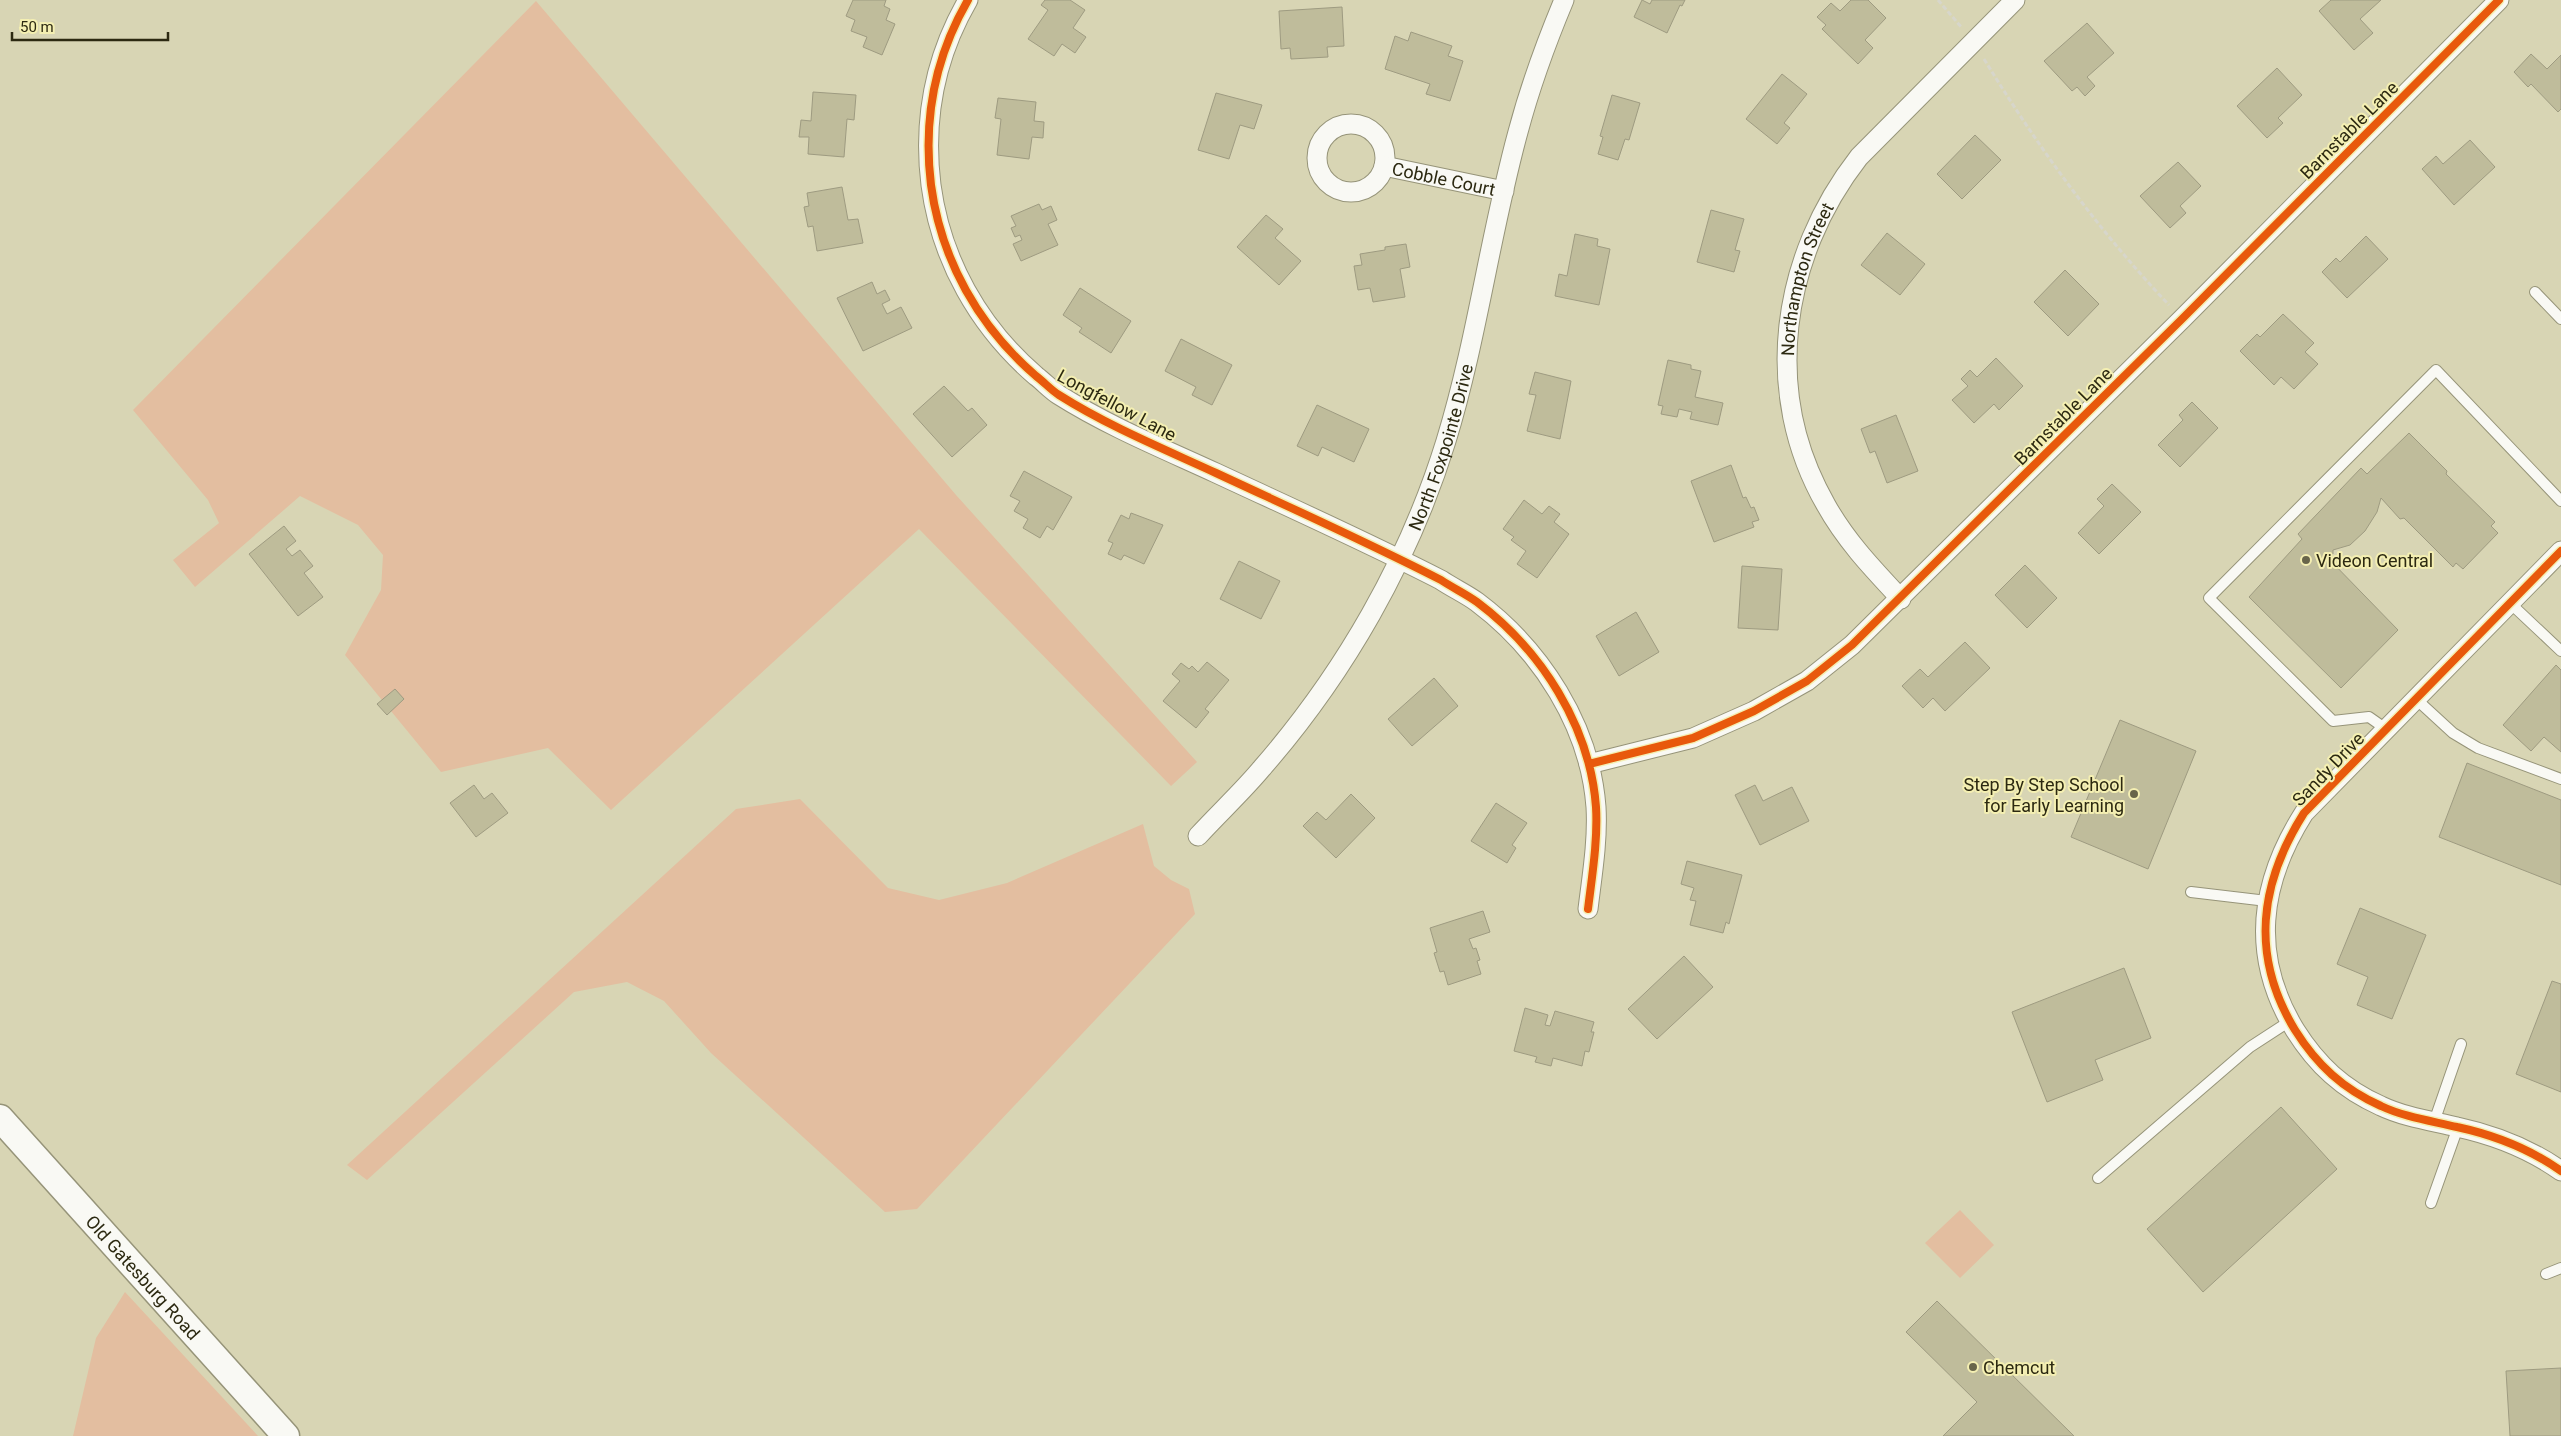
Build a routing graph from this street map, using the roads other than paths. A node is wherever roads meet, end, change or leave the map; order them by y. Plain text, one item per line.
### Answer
1 (968, 0) edge
2 (1564, 0) edge
3 (2015, 0) edge
4 (2499, 0) edge
5 (1384, 166) dead end
6 (1504, 191) junction
7 (2535, 292) dead end
8 (2561, 319) edge
9 (2561, 501) edge
10 (2561, 551) edge
11 (1399, 560) junction
12 (1901, 600) junction
13 (2510, 603) junction
14 (2561, 651) edge
15 (2416, 699) junction
16 (2386, 729) junction
17 (1589, 764) junction
18 (2561, 780) edge
19 (1198, 836) dead end
20 (2191, 892) dead end
21 (2267, 901) junction
22 (1588, 909) dead end
23 (2290, 1020) junction
24 (2461, 1044) dead end
25 (0, 1118) edge
26 (2434, 1122) junction
27 (2458, 1127) junction
28 (2561, 1171) edge
29 (2098, 1178) dead end
30 (2431, 1203) dead end
31 (2561, 1268) edge
32 (2546, 1274) dead end
33 (286, 1436) edge

1 - 11 street, Longfellow Lane
2 - 6 street, North Foxpointe Drive
3 - 12 street, Northampton Street
4 - 12 street, Barnstable Lane
5 - 6 street, Cobble Court
6 - 11 street, North Foxpointe Drive
7 - 8 lane
9 - 16 lane
10 - 13 street, Sandy Drive
11 - 17 street, Longfellow Lane
11 - 19 street, North Foxpointe Drive
12 - 17 street, Barnstable Lane
13 - 14 lane
13 - 15 street, Sandy Drive
15 - 16 street, Sandy Drive
15 - 18 lane
16 - 21 street, Sandy Drive
17 - 22 street, Longfellow Lane
20 - 21 lane
21 - 23 street, Sandy Drive
23 - 26 street, Sandy Drive
23 - 29 lane
24 - 26 lane
25 - 33 street, Old Gatesburg Road
26 - 27 street, Sandy Drive
27 - 28 street, Sandy Drive
27 - 30 lane
31 - 32 lane

